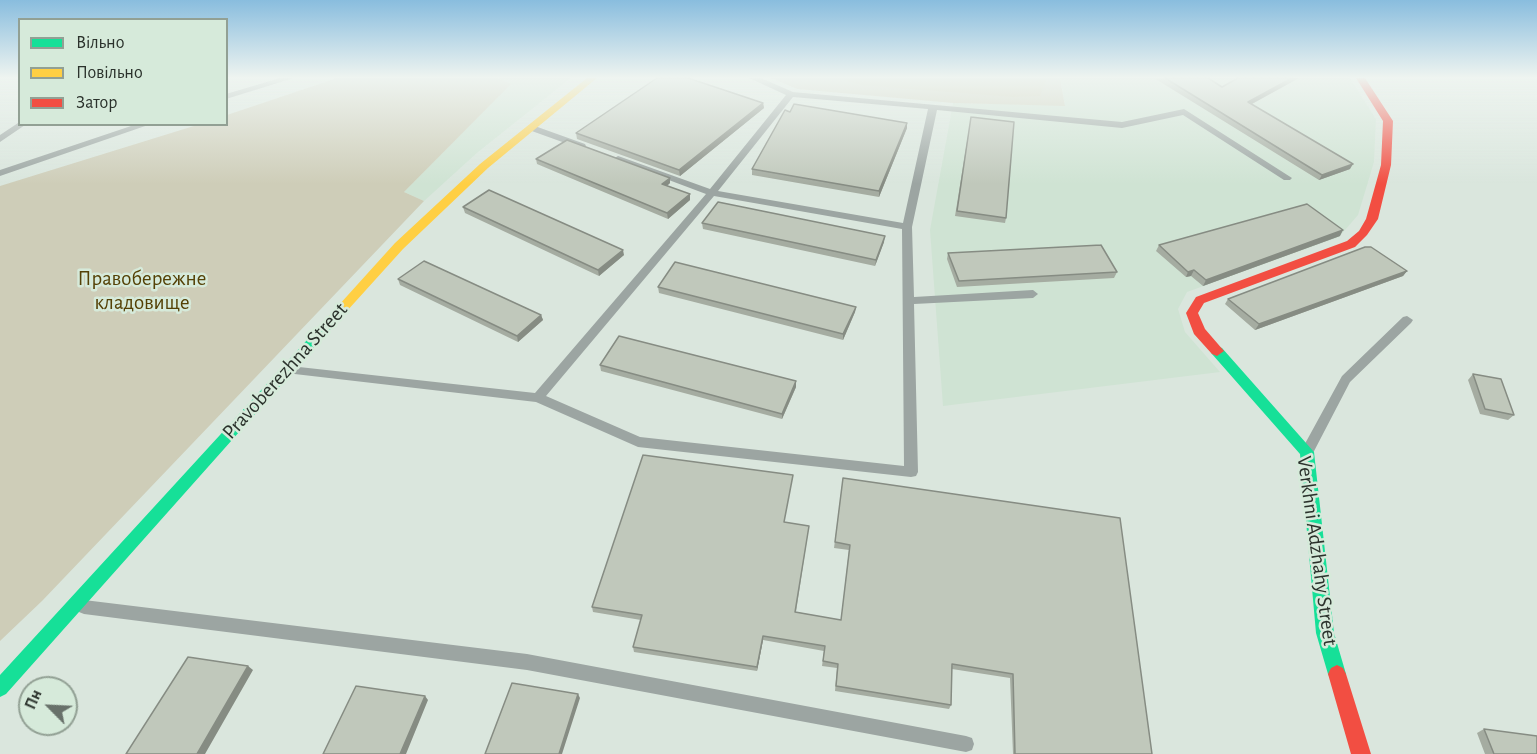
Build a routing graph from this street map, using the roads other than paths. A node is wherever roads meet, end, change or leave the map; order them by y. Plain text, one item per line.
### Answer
1 (550, 113) edge
2 (776, 113) edge
3 (932, 113) edge
4 (998, 113) edge
5 (1178, 113) edge
6 (1186, 113) edge
7 (1383, 113) edge
8 (20, 126) edge
9 (141, 126) edge
10 (532, 128) junction
11 (0, 139) edge
12 (594, 150) edge
13 (605, 154) edge
14 (0, 173) edge
15 (1287, 178) dead end
16 (712, 193) junction
17 (907, 227) junction
18 (1033, 294) dead end
19 (908, 301) junction
20 (1407, 320) dead end
21 (286, 369) junction
22 (538, 398) junction
23 (1307, 452) junction
24 (73, 606) junction
25 (0, 688) edge
26 (966, 744) dead end
27 (1361, 754) edge

1 - 10 street, Pravoberezhna Street
2 - 16 lane
3 - 17 lane
4 - 5 lane
6 - 15 lane
7 - 23 street, Verkhni Adzhahy Street
8 - 11 lane
9 - 14 lane
10 - 12 lane
10 - 21 street, Pravoberezhna Street
13 - 16 lane
16 - 17 lane
16 - 22 lane
17 - 19 lane
18 - 19 lane
19 - 22 lane
20 - 23 lane
21 - 22 lane
21 - 24 street, Pravoberezhna Street
23 - 27 street, Verkhni Adzhahy Street
24 - 25 street, Pravoberezhna Street
24 - 26 lane

